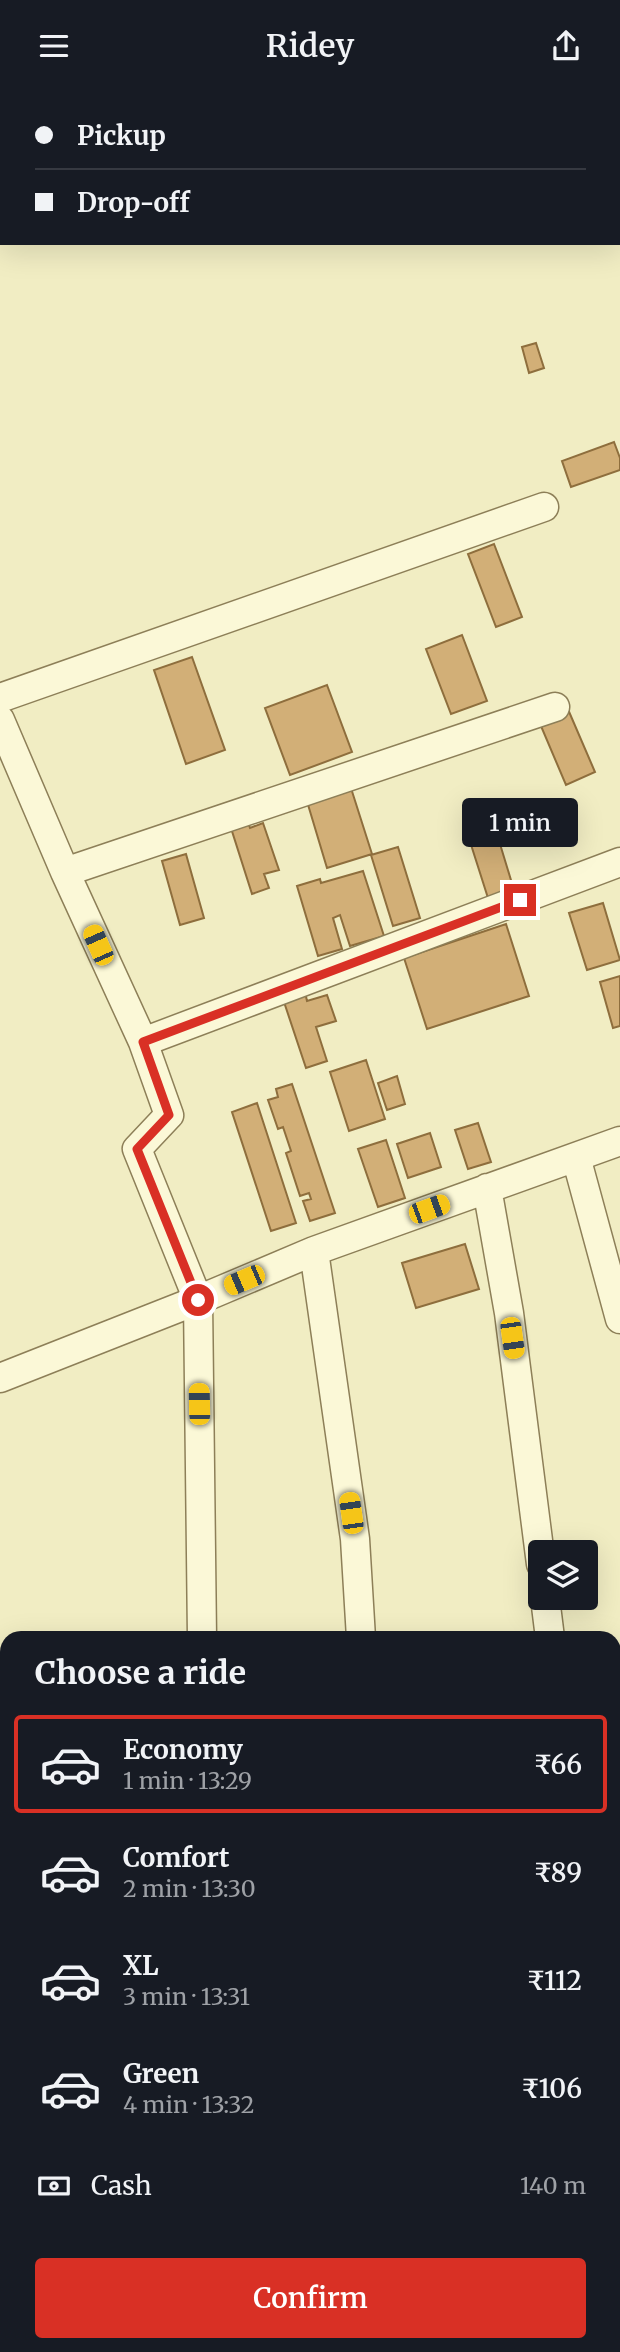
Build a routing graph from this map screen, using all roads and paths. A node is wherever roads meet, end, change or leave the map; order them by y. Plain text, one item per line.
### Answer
1 (544, 507) dead end
2 (0, 698) edge
3 (555, 707) dead end
4 (0, 720) edge
5 (620, 862) edge
6 (65, 872) junction
7 (143, 1042) junction
8 (620, 1141) edge
9 (576, 1157) junction
10 (487, 1188) junction
11 (314, 1251) junction
12 (198, 1300) junction
13 (620, 1318) edge
14 (0, 1378) edge
15 (538, 1540) edge
16 (546, 1610) edge
17 (202, 1631) edge
18 (361, 1631) edge
19 (549, 1631) edge

1 - 2 street
3 - 6 street
4 - 6 street
5 - 7 street
6 - 7 street
7 - 12 street
8 - 9 street
9 - 10 street
9 - 13 street
10 - 11 street
10 - 15 street
11 - 12 street
11 - 18 street
12 - 14 street
12 - 17 street
16 - 19 street

